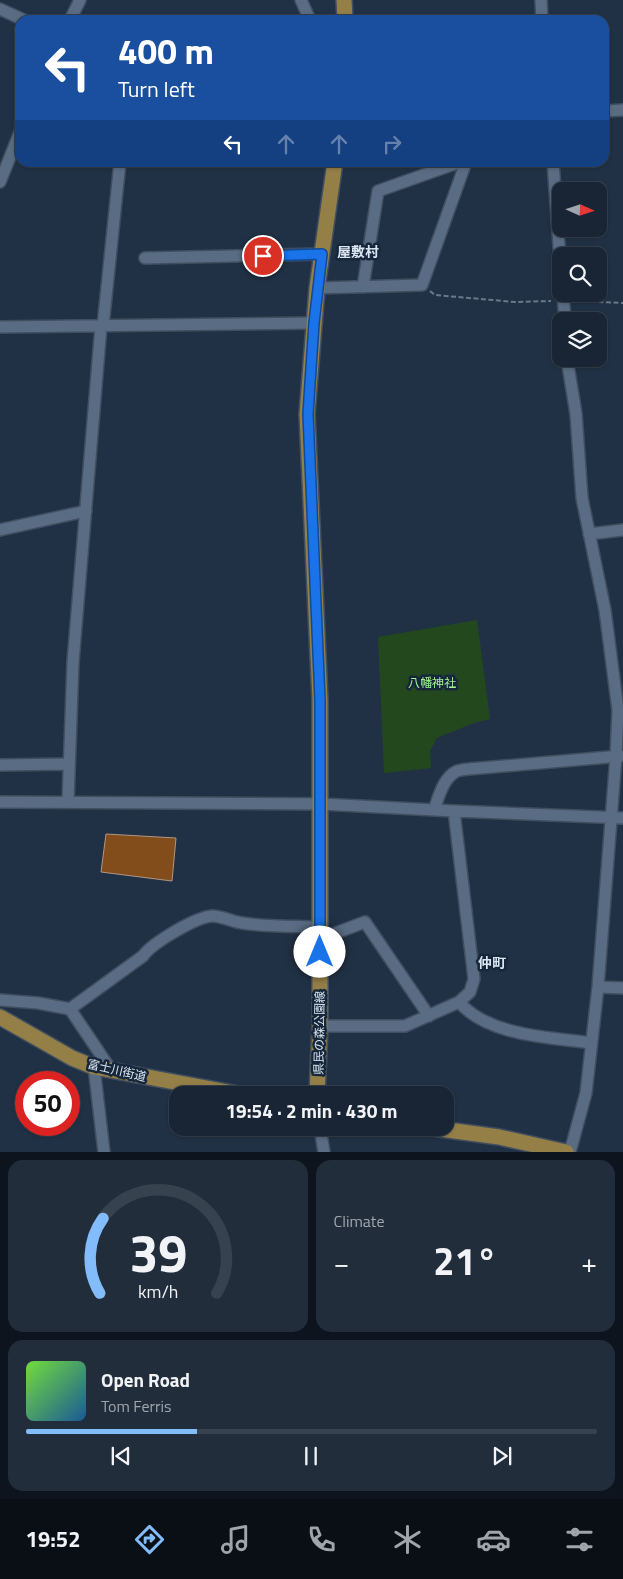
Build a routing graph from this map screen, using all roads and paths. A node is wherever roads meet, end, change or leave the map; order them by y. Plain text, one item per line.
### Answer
1 (80, 0) edge
2 (301, 0) edge
3 (344, 0) edge
4 (541, 0) edge
5 (0, 9) edge
6 (72, 15) edge
7 (308, 15) edge
8 (345, 15) edge
9 (542, 15) edge
10 (15, 16) edge
11 (623, 110) edge
12 (609, 111) edge
13 (15, 144) edge
14 (119, 167) edge
15 (334, 167) edge
16 (446, 167) edge
17 (464, 167) edge
18 (553, 167) edge
19 (0, 182) edge
20 (559, 247) edge
21 (322, 254) junction
22 (145, 258) dead end
23 (422, 285) junction
24 (363, 287) junction
25 (317, 288) junction
26 (552, 298) edge
27 (607, 301) edge
28 (623, 303) edge
29 (314, 323) junction
30 (102, 326) junction
31 (0, 327) edge
32 (568, 367) edge
33 (86, 512) junction
34 (0, 530) edge
35 (623, 530) edge
36 (589, 534) junction
37 (620, 709) edge
38 (619, 756) edge
39 (69, 764) junction
40 (0, 765) edge
41 (0, 802) edge
42 (68, 802) junction
43 (321, 804) junction
44 (434, 810) junction
45 (454, 811) junction
46 (610, 818) junction
47 (623, 818) edge
48 (320, 930) junction
49 (598, 987) junction
50 (623, 988) edge
51 (0, 1000) edge
52 (459, 1002) junction
53 (70, 1009) junction
54 (429, 1016) junction
55 (0, 1017) edge
56 (320, 1026) junction
57 (591, 1043) junction
58 (94, 1067) junction
59 (111, 1070) junction
60 (196, 1086) edge
61 (317, 1086) edge
62 (454, 1131) edge
63 (321, 1136) edge
64 (104, 1152) edge
65 (324, 1152) edge
66 (566, 1152) edge
67 (570, 1152) edge

1 - 6 street
2 - 7 street
3 - 8 main road
4 - 9 street
5 - 10 street
11 - 12 street
13 - 19 street
14 - 30 street
15 - 21 main road, 県民の森公園線
16 - 24 street
17 - 23 street
18 - 20 street
21 - 22 street
21 - 25 main road, 県民の森公園線
23 - 24 street
23 - 26 path
24 - 25 street
25 - 29 main road, 県民の森公園線
27 - 28 path
29 - 30 street
29 - 43 main road, 県民の森公園線
30 - 31 street
30 - 33 street
32 - 36 street
33 - 34 street
33 - 39 street
35 - 36 street
36 - 37 street
37 - 38 street
38 - 44 street
38 - 46 street
39 - 40 street
39 - 42 street
41 - 42 street
42 - 43 street
43 - 44 street
43 - 48 main road, 県民の森公園線
44 - 45 street
45 - 46 street
45 - 52 street
46 - 47 street
46 - 49 street
48 - 53 street
48 - 54 street
48 - 56 main road, 県民の森公園線
49 - 50 street
49 - 57 street
51 - 53 street
52 - 54 street
52 - 57 street
53 - 59 street
54 - 56 street
55 - 58 main road, 富士川街道
56 - 61 main road, 県民の森公園線
57 - 67 street
58 - 59 main road, 富士川街道
58 - 64 street
59 - 60 main road, 富士川街道
62 - 66 main road
63 - 65 street

